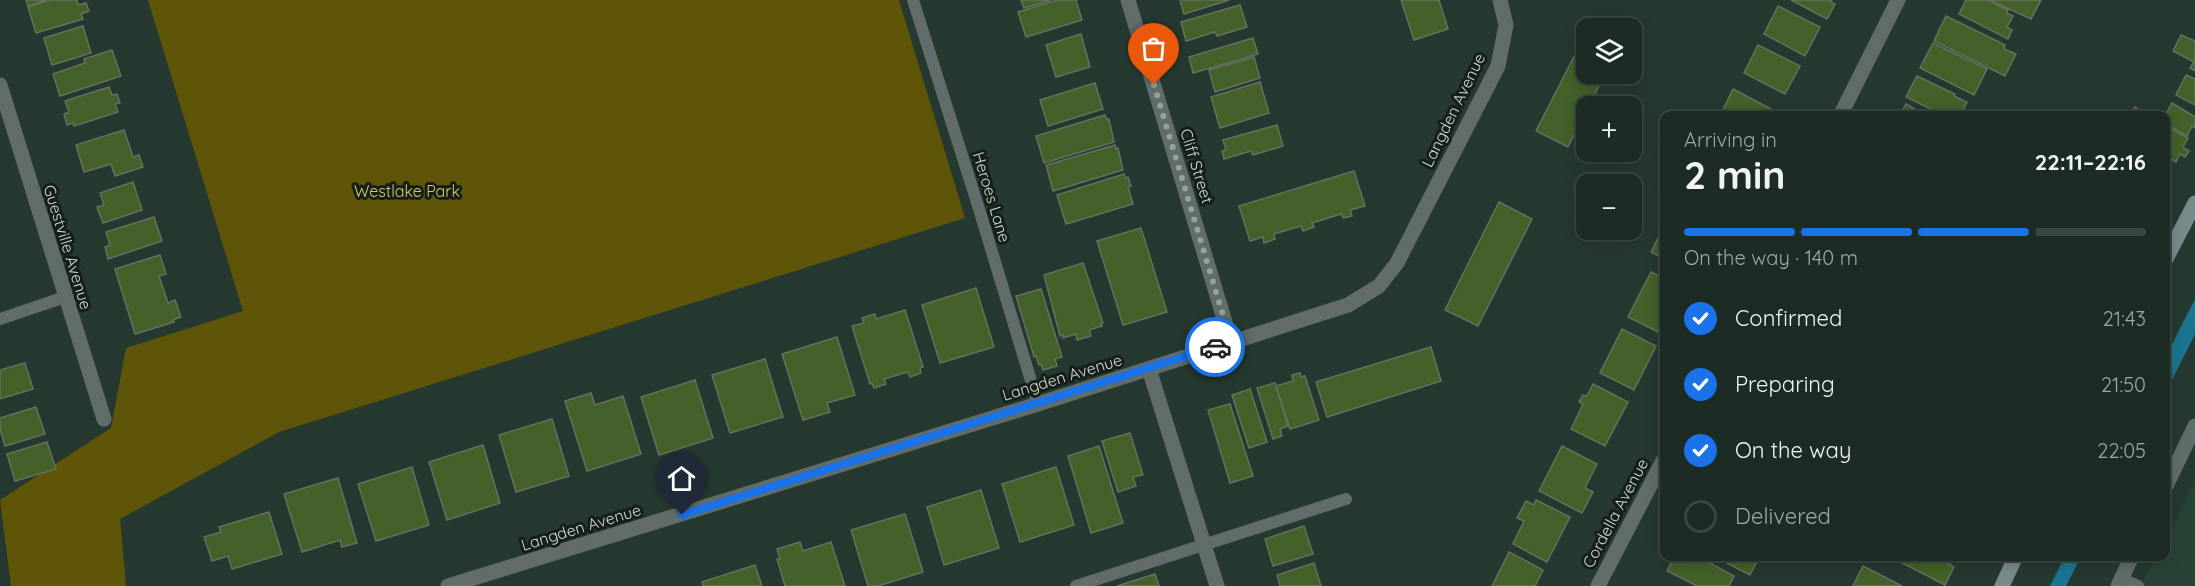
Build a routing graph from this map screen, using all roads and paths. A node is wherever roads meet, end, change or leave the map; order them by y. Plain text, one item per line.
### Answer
1 (913, 0) edge
2 (1128, 0) edge
3 (1500, 0) edge
4 (1898, 0) edge
5 (0, 85) edge
6 (1842, 111) edge
7 (2195, 203) edge
8 (2170, 251) edge
9 (65, 297) junction
10 (0, 319) edge
11 (1231, 342) junction
12 (1149, 369) junction
13 (1038, 404) junction
14 (104, 419) dead end
15 (2195, 426) edge
16 (1660, 468) edge
17 (2170, 478) edge
18 (1346, 499) dead end
19 (1204, 546) junction
20 (2014, 561) edge
21 (2130, 561) edge
22 (483, 582) edge
23 (2120, 582) edge
24 (448, 586) edge
25 (1076, 586) edge
26 (1217, 586) edge
27 (1598, 586) edge
28 (2002, 586) edge
29 (2138, 586) edge

1 - 13 lane, Heroes Lane
2 - 11 street, Cliff Street
3 - 11 street, Langden Avenue
4 - 6 street
5 - 9 street, Guestville Avenue
7 - 8 street
9 - 10 lane
9 - 14 street, Guestville Avenue
11 - 12 street, Langden Avenue
12 - 13 street, Langden Avenue
12 - 19 street
13 - 22 street, Langden Avenue
15 - 17 street
16 - 27 street, Cordella Avenue
18 - 19 lane
19 - 25 lane
19 - 26 street
20 - 28 street
21 - 23 street
22 - 24 street, Langden Avenue
23 - 29 lane

